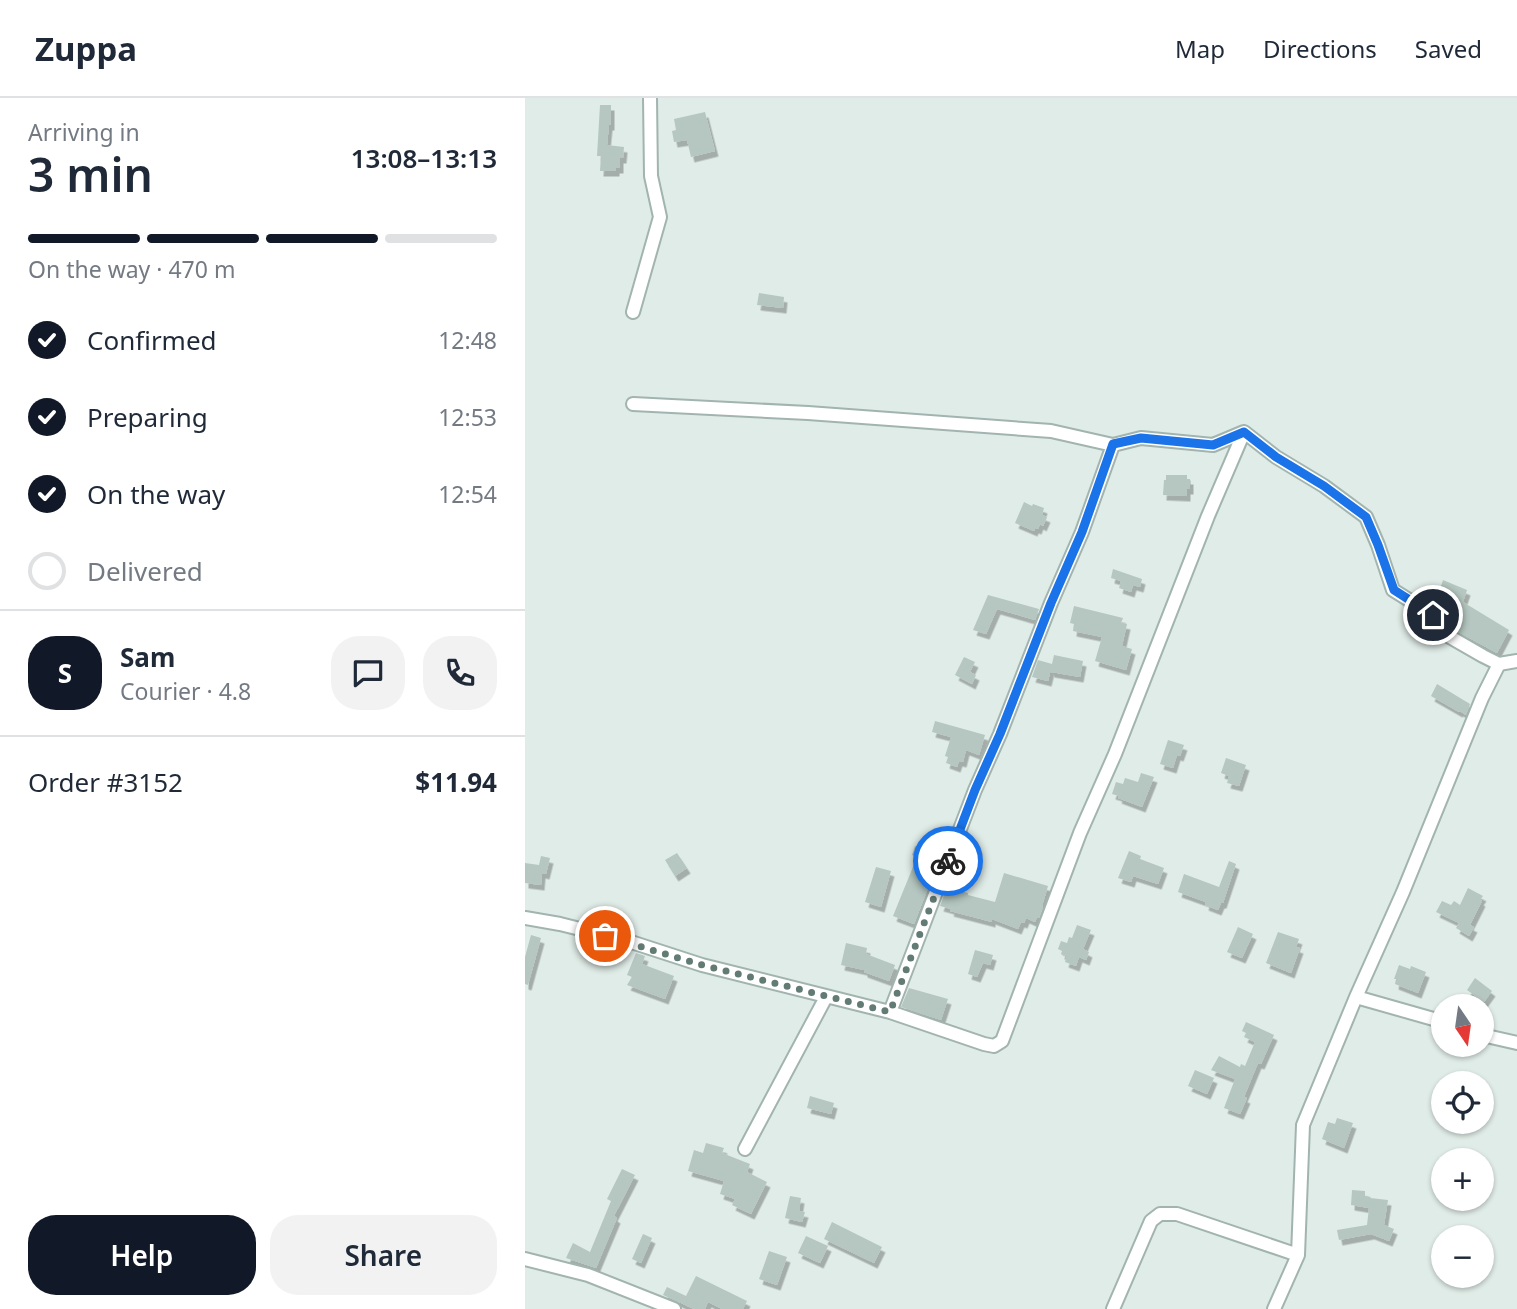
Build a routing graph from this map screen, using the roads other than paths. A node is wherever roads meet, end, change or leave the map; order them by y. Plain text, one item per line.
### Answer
1 (650, 98) edge
2 (633, 312) dead end
3 (633, 404) dead end
4 (1244, 432) junction
5 (1113, 444) junction
6 (1517, 661) edge
7 (1500, 664) junction
8 (525, 918) edge
9 (826, 997) junction
10 (1356, 998) junction
11 (890, 1012) junction
12 (1431, 1018) edge
13 (1495, 1038) edge
14 (1517, 1042) edge
15 (745, 1149) dead end
16 (1298, 1255) junction
17 (525, 1259) edge
18 (674, 1309) edge
19 (1113, 1309) edge
20 (1274, 1309) edge

1 - 2 street
3 - 5 street
4 - 5 street
4 - 7 street
4 - 11 street
5 - 11 street
6 - 7 street
7 - 10 street
8 - 9 street
9 - 11 street
9 - 15 street
10 - 12 street
10 - 16 street
13 - 14 street
16 - 19 street
16 - 20 street
17 - 18 street

